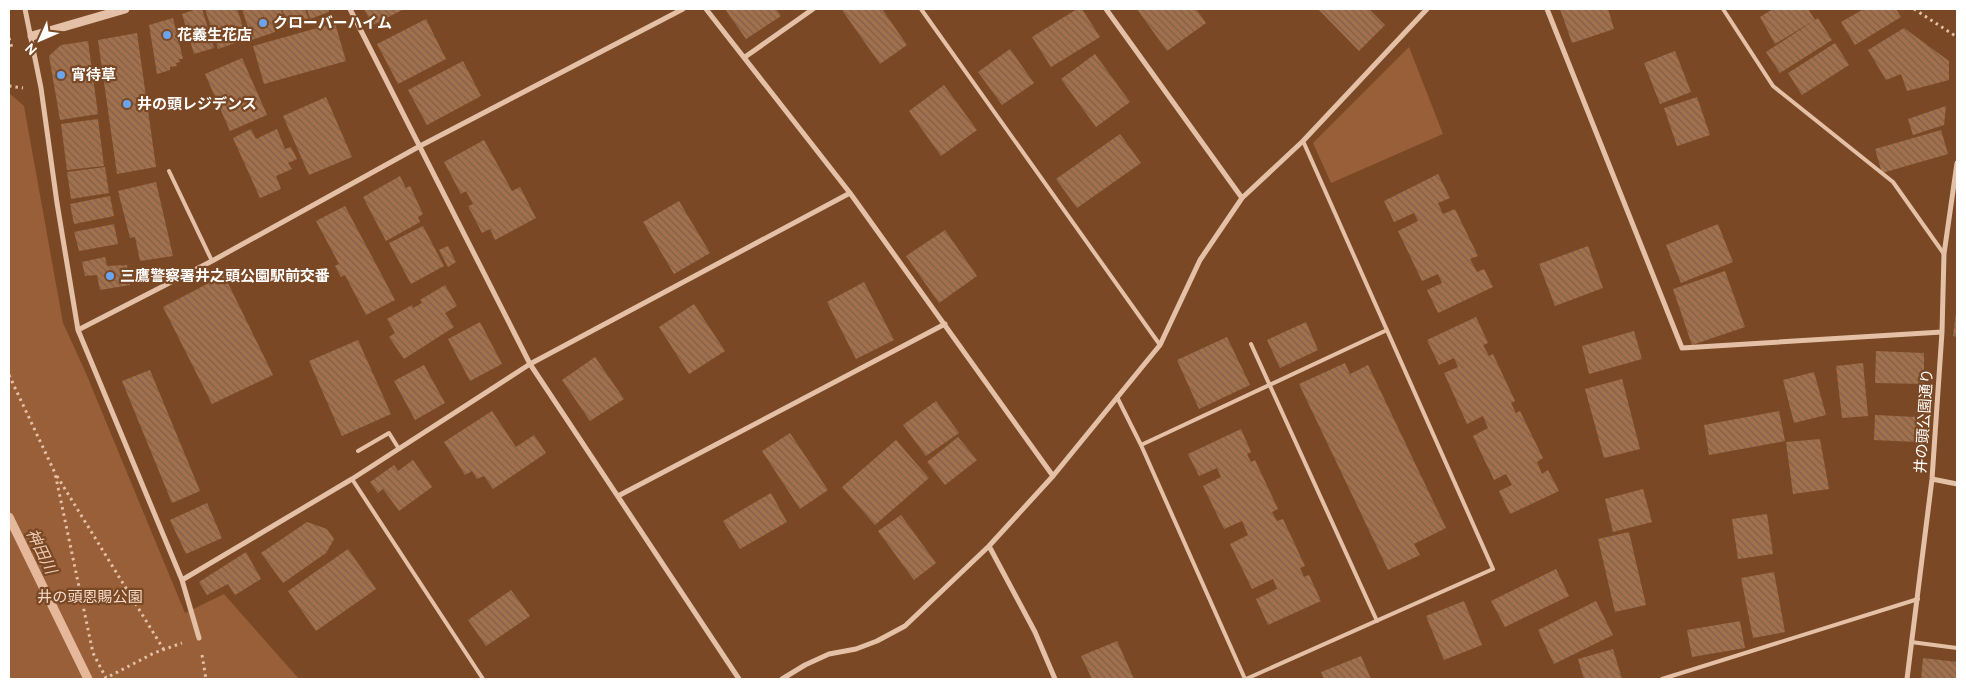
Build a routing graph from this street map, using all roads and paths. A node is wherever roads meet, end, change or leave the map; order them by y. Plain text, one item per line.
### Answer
1 (25, 9) edge
2 (125, 9) edge
3 (350, 9) edge
4 (683, 9) edge
5 (706, 9) edge
6 (814, 9) edge
7 (920, 9) edge
8 (1106, 9) edge
9 (1427, 9) edge
10 (1547, 9) edge
11 (1723, 9) edge
12 (1914, 9) edge
13 (32, 36) junction
14 (1957, 37) edge
15 (745, 58) junction
16 (9, 86) edge
17 (25, 88) dead end
18 (1303, 141) junction
19 (420, 146) junction
20 (1957, 163) edge
21 (169, 171) dead end
22 (850, 193) junction
23 (1242, 198) junction
24 (1944, 254) junction
25 (212, 261) junction
26 (944, 324) junction
27 (78, 330) junction
28 (1387, 330) junction
29 (1942, 332) junction
30 (1252, 344) dead end
31 (1160, 345) junction
32 (530, 364) junction
33 (9, 375) edge
34 (1269, 386) junction
35 (1117, 397) junction
36 (1141, 445) junction
37 (399, 449) junction
38 (358, 451) dead end
39 (55, 473) junction
40 (1053, 476) junction
41 (352, 479) junction
42 (1932, 479) junction
43 (1957, 484) edge
44 (618, 496) junction
45 (989, 546) junction
46 (182, 580) junction
47 (1918, 599) junction
48 (1377, 621) junction
49 (199, 638) junction
50 (1911, 642) junction
51 (1957, 648) edge
52 (164, 650) junction
53 (105, 678) edge
54 (206, 679) edge
55 (483, 679) edge
56 (739, 679) edge
57 (782, 679) edge
58 (1055, 679) edge
59 (1246, 679) edge
60 (1662, 679) edge
61 (1907, 679) edge

1 - 13 street
2 - 13 street
3 - 19 street
4 - 19 street
5 - 15 street
6 - 15 street
7 - 31 lane
8 - 23 street
9 - 18 street
10 - 29 street
11 - 24 lane
12 - 14 path
13 - 27 street
15 - 22 street
16 - 17 path
18 - 23 street
18 - 28 lane
19 - 25 street
19 - 32 street
20 - 24 street, 井の頭公園通り
21 - 25 lane
22 - 26 street
22 - 32 street
23 - 31 street
24 - 29 street, 井の頭公園通り
25 - 27 street
26 - 40 street
26 - 44 street
27 - 46 street
28 - 34 lane
28 - 48 lane
29 - 42 street, 井の頭公園通り
30 - 34 lane
31 - 35 street
32 - 37 street
32 - 44 street
33 - 39 path
34 - 36 lane
34 - 48 lane
35 - 36 lane
35 - 40 street
36 - 59 lane
37 - 38 lane
37 - 41 street
39 - 52 path
39 - 53 path
40 - 45 street
41 - 46 street
41 - 55 lane
42 - 43 street
42 - 47 street, 井の頭公園通り
44 - 56 street
45 - 57 street
45 - 58 street
46 - 49 street
47 - 50 street, 井の頭公園通り
47 - 60 lane
48 - 59 lane
49 - 52 path
49 - 54 path
50 - 51 lane
50 - 61 street, 井の頭公園通り
52 - 53 path

